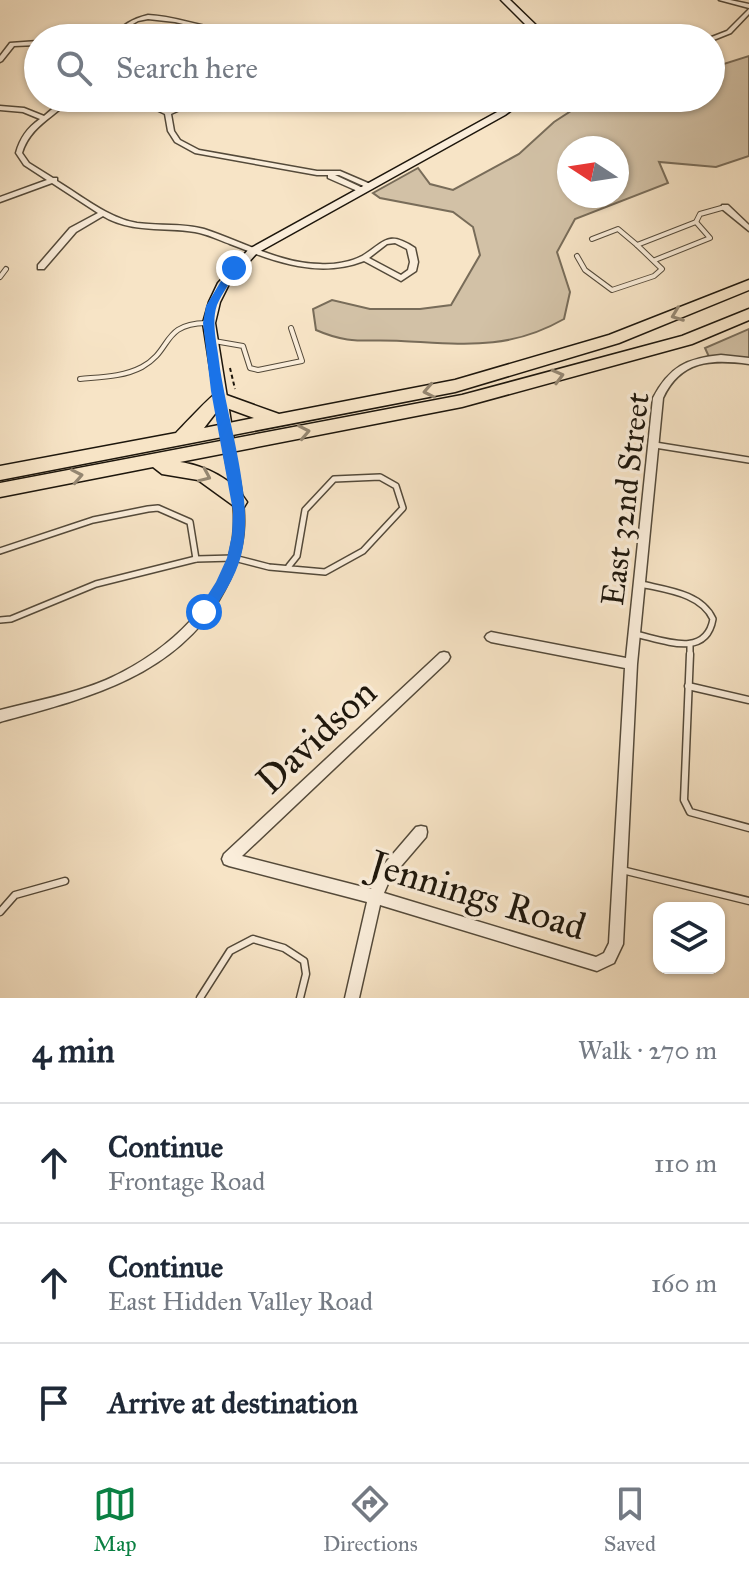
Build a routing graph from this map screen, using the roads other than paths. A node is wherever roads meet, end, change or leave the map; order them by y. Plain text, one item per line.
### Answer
1 (505, 0) edge
2 (722, 0) edge
3 (749, 9) edge
4 (124, 24) edge
5 (198, 24) edge
6 (530, 24) edge
7 (725, 34) edge
8 (24, 42) edge
9 (0, 60) edge
10 (0, 108) edge
11 (24, 110) edge
12 (29, 112) edge
13 (56, 112) edge
14 (503, 112) edge
15 (168, 113) edge
16 (44, 118) junction
17 (54, 180) junction
18 (366, 189) junction
19 (0, 200) edge
20 (725, 207) joint
21 (103, 213) junction
22 (696, 222) junction
23 (749, 229) edge
24 (592, 239) dead end
25 (637, 245) junction
26 (253, 251) junction
27 (577, 256) dead end
28 (364, 258) junction
29 (655, 260) junction
30 (41, 267) dead end
31 (6, 269) dead end
32 (0, 277) edge
33 (749, 285) edge
34 (749, 314) edge
35 (209, 323) junction
36 (291, 328) dead end
37 (209, 341) junction
38 (749, 361) edge
39 (80, 379) dead end
40 (218, 394) junction
41 (303, 415) junction
42 (227, 438) junction
43 (177, 439) junction
44 (653, 445) junction
45 (749, 460) edge
46 (107, 470) junction
47 (0, 473) edge
48 (0, 490) edge
49 (238, 502) junction
50 (0, 551) edge
51 (234, 558) junction
52 (196, 559) junction
53 (289, 566) junction
54 (639, 584) junction
55 (0, 620) edge
56 (634, 634) junction
57 (491, 637) dead end
58 (690, 645) junction
59 (444, 657) dead end
60 (631, 664) junction
61 (688, 686) junction
62 (749, 700) edge
63 (629, 713) joint
64 (0, 716) edge
65 (749, 828) edge
66 (421, 832) dead end
67 (229, 859) joint
68 (621, 869) junction
69 (65, 881) dead end
70 (375, 897) junction
71 (749, 901) edge
72 (0, 912) edge
73 (200, 998) edge
74 (300, 998) edge
75 (352, 998) edge

1 - 6 main road
2 - 3 street
3 - 7 street
4 - 5 street
8 - 9 street
10 - 11 street
12 - 16 street
13 - 16 street
14 - 18 main road
15 - 18 street
16 - 17 street
17 - 19 street
17 - 21 street
18 - 26 main road
20 - 22 lane
20 - 23 street
21 - 26 street
21 - 30 street
22 - 25 lane
22 - 29 lane
24 - 25 lane
25 - 29 lane
26 - 28 street
26 - 35 main road
27 - 29 lane
28 - 28 street
31 - 32 lane
33 -> 41 highway
42 -> 34 highway
35 - 37 main road
35 - 39 lane
36 - 37 lane
37 - 40 main road
38 - 44 street, East 32nd Street
40 - 41 highway
40 - 42 main road
40 - 43 highway
41 - 42 highway
42 - 43 highway
42 - 46 highway
42 - 49 street
43 - 47 highway
44 - 45 lane
44 - 54 street, East 32nd Street
48 -> 46 highway
46 -> 49 highway
49 - 51 street
50 - 52 lane
51 - 52 lane
51 - 53 lane
51 - 64 street
52 - 55 lane
53 - 53 lane
54 - 56 street, East 32nd Street
54 - 58 lane
56 - 58 lane
56 - 60 street, East 32nd Street
57 - 60 street
58 - 61 lane
59 - 67 street, Davidson
60 - 63 street, East 32nd Street
61 - 62 lane
61 - 65 lane
63 - 68 street, Jennings Road
66 - 70 street
67 - 70 street, Jennings Road
68 - 70 street, Jennings Road
68 - 71 lane
69 - 72 lane
70 - 75 street
73 - 74 lane

